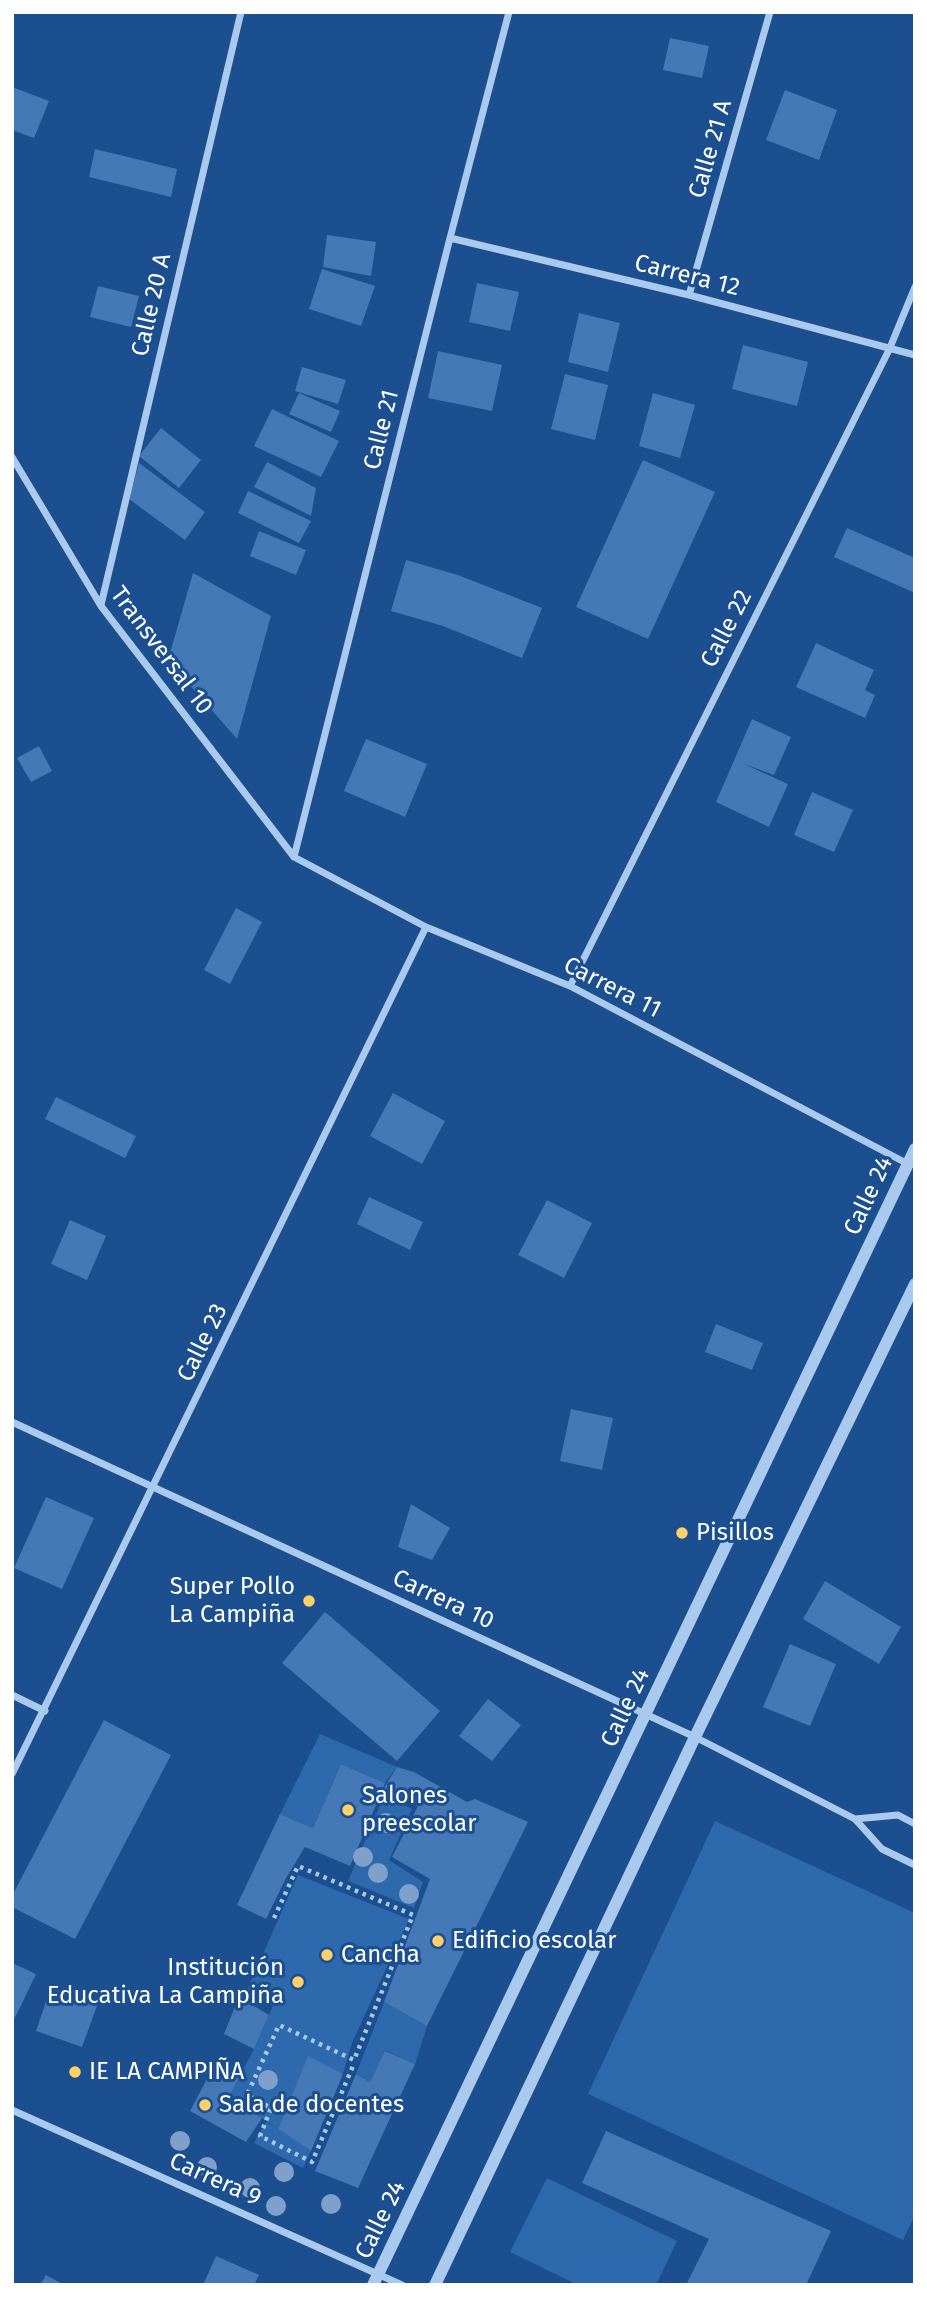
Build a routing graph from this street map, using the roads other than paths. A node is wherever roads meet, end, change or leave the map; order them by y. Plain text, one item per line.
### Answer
1 (241, 12) edge
2 (509, 12) edge
3 (770, 12) edge
4 (450, 237) junction
5 (915, 287) edge
6 (690, 295) junction
7 (889, 349) junction
8 (915, 355) edge
9 (12, 457) edge
10 (101, 606) junction
11 (294, 857) junction
12 (426, 927) junction
13 (570, 986) junction
14 (915, 1149) edge
15 (908, 1164) junction
16 (915, 1284) edge
17 (12, 1422) edge
18 (154, 1487) junction
19 (12, 1695) edge
20 (45, 1711) junction
21 (646, 1715) junction
22 (695, 1737) junction
23 (12, 1774) edge
24 (855, 1819) junction
25 (915, 1824) edge
26 (915, 1865) edge
27 (12, 2109) edge
28 (376, 2279) edge
29 (402, 2285) edge
30 (435, 2285) edge

1 - 10 street, Calle 20 A
2 - 4 street, Calle 21
3 - 6 street, Calle 21 A
4 - 6 street, Carrera 12
4 - 11 street, Calle 21
5 - 7 street, Calle 22
6 - 7 street, Carrera 12
7 - 8 street, Carrera 12
7 - 13 street, Calle 22
9 - 10 street, Transversal 10
10 - 11 street, Transversal 10
11 - 12 street, Carrera 11
12 - 13 street, Carrera 11
12 - 18 street, Calle 23
13 - 15 street, Carrera 11
14 - 15 street, Calle 24
15 - 21 street, Calle 24
16 - 22 street
17 - 18 street, Carrera 10
18 - 20 street, Calle 23
18 - 21 street, Carrera 10
19 - 20 street
20 - 23 street, Calle 23
21 - 22 street, Carrera 10
21 - 28 street, Calle 24
22 - 24 street, Carrera 10
22 - 30 street
24 - 25 street
24 - 26 street, Carrera 10
27 - 28 street, Carrera 9
28 - 29 street, Carrera 9

